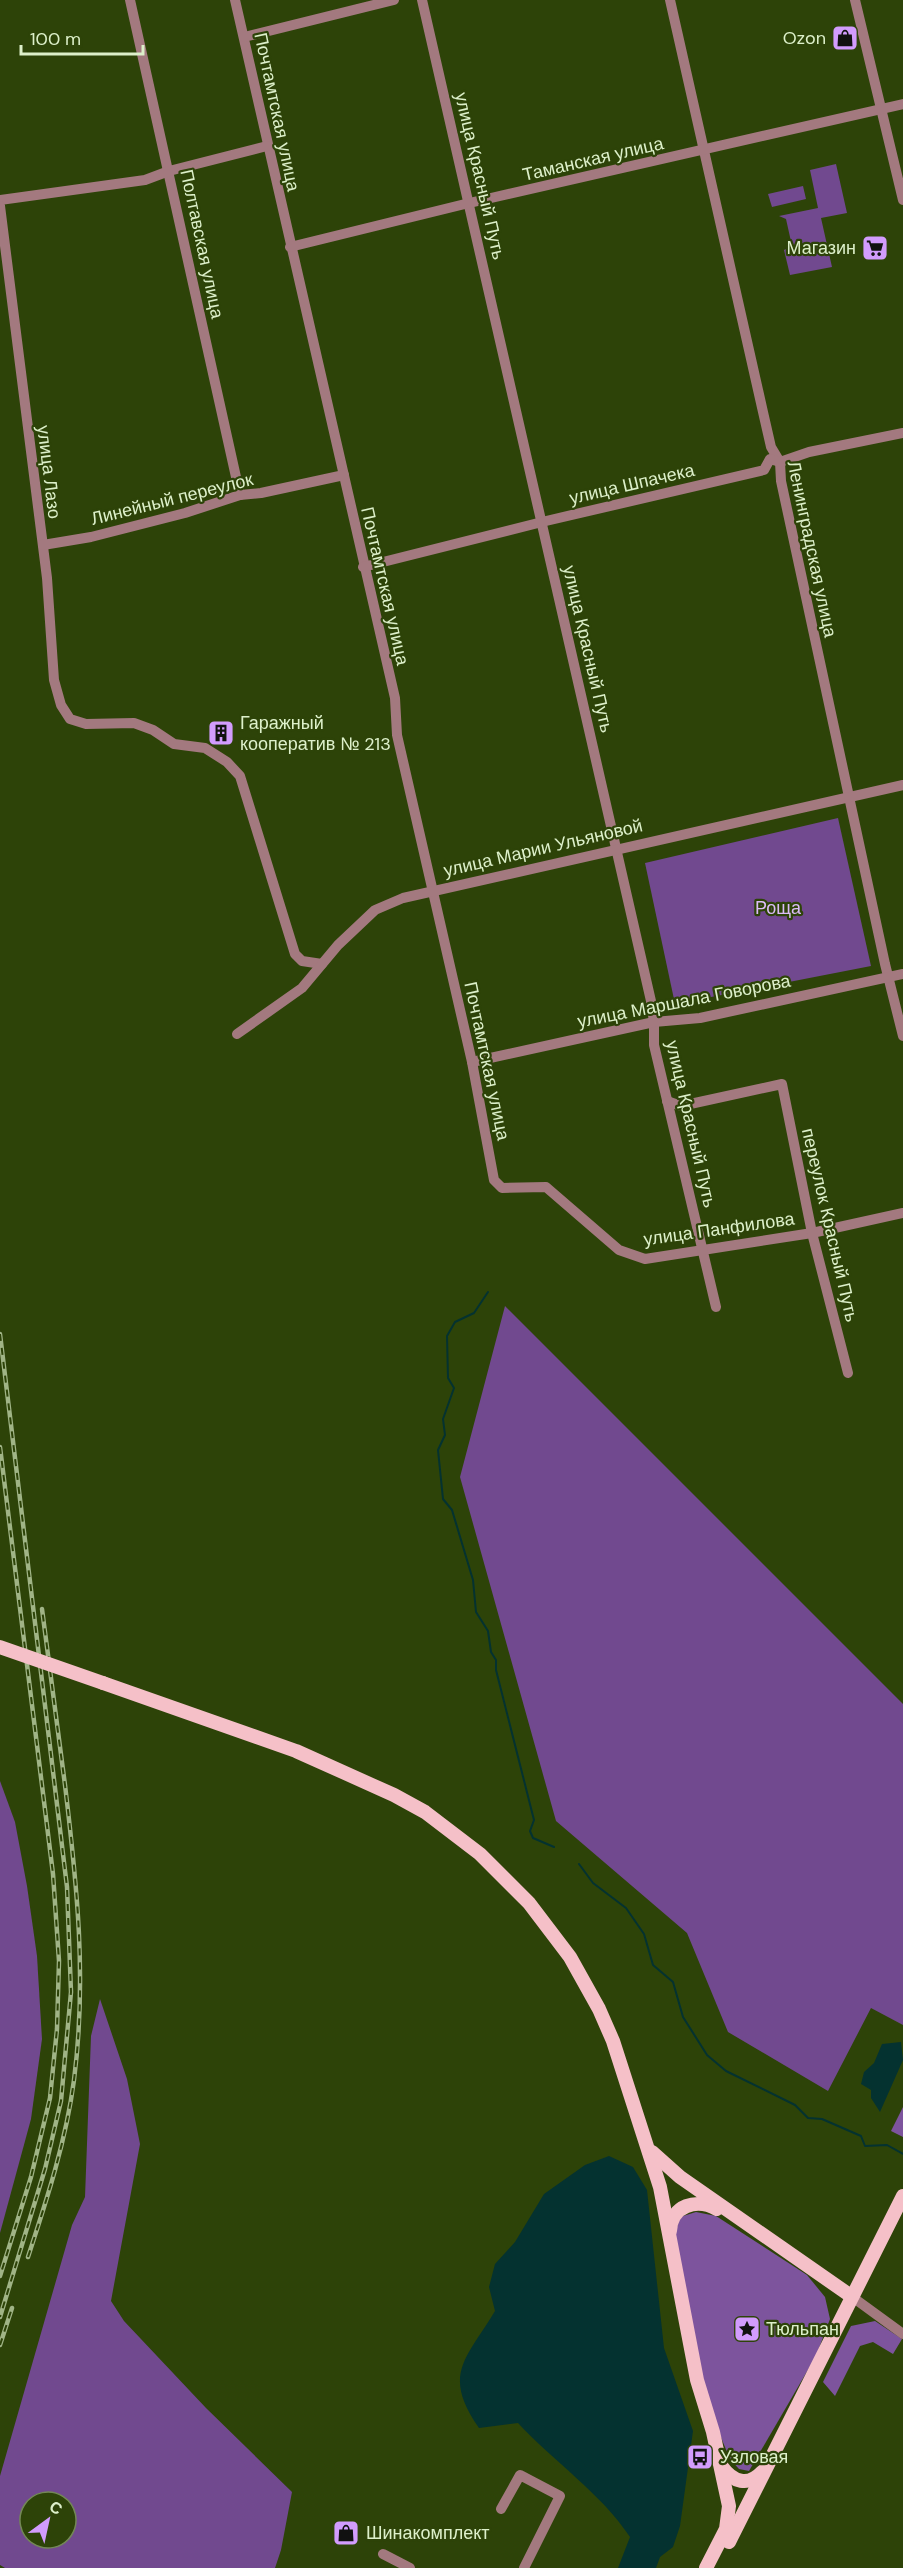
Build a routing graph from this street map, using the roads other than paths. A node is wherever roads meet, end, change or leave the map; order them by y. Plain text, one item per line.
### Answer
1 (130, 0) edge
2 (235, 0) edge
3 (394, 0) edge
4 (422, 0) edge
5 (670, 0) edge
6 (855, 0) edge
7 (244, 37) junction
8 (903, 104) edge
9 (880, 110) junction
10 (267, 146) junction
11 (704, 150) junction
12 (169, 171) junction
13 (0, 200) edge
14 (903, 201) edge
15 (469, 203) junction
16 (0, 206) edge
17 (290, 247) junction
18 (903, 433) edge
19 (780, 462) junction
20 (764, 470) junction
21 (344, 475) junction
22 (781, 477) junction
23 (240, 495) junction
24 (542, 522) junction
25 (43, 545) junction
26 (363, 567) junction
27 (903, 785) edge
28 (850, 797) junction
29 (618, 849) junction
30 (434, 890) junction
31 (322, 964) junction
32 (903, 974) edge
33 (888, 977) junction
34 (654, 1022) junction
35 (237, 1034) dead end
36 (903, 1036) edge
37 (472, 1062) junction
38 (667, 1101) junction
39 (494, 1180) joint
40 (903, 1213) edge
41 (812, 1233) junction
42 (702, 1249) junction
43 (716, 1307) dead end
44 (848, 1373) dead end
45 (0, 1647) edge
46 (646, 2143) junction
47 (903, 2196) edge
48 (748, 2225) junction
49 (670, 2234) junction
50 (851, 2296) junction
51 (903, 2334) edge
52 (721, 2466) junction
53 (766, 2469) junction
54 (501, 2509) dead end
55 (383, 2554) dead end
56 (410, 2568) edge
57 (524, 2568) edge
58 (706, 2568) edge
59 (716, 2568) edge

1 - 12 street, Полтавская улица
2 - 7 street, Почтамтская улица
3 - 7 street
4 - 15 street, улица Красный Путь
5 - 11 street, Ленинградская улица
6 - 9 street
7 - 10 street, Почтамтская улица
8 - 9 street, Таманская улица
9 - 11 street, Таманская улица
9 - 14 street
10 - 12 street
10 - 17 street, Почтамтская улица
11 - 15 street, Таманская улица
11 - 19 street, Ленинградская улица
12 - 13 street
12 - 23 street, Полтавская улица
15 - 17 street, Таманская улица
15 - 24 street, улица Красный Путь
16 - 25 street, улица Лазо
17 - 21 street, Почтамтская улица
18 - 19 street, улица Шпачека
19 - 20 street, улица Шпачека
19 - 22 street, Ленинградская улица
20 - 22 street
20 - 24 street, улица Шпачека
21 - 23 street, Линейный переулок
21 - 26 street, Почтамтская улица
22 - 28 street, Ленинградская улица
23 - 25 street, Линейный переулок
24 - 26 street, улица Шпачека
24 - 29 street, улица Красный Путь
25 - 31 street, улица Лазо
26 - 30 street, Почтамтская улица
27 - 28 street, улица Марии Ульяновой
28 - 29 street, улица Марии Ульяновой
28 - 33 street, Ленинградская улица
29 - 30 street, улица Марии Ульяновой
29 - 34 street, улица Красный Путь
30 - 31 street, улица Марии Ульяновой
30 - 37 street, Почтамтская улица
31 - 35 street, улица Марии Ульяновой
32 - 33 street, улица Маршала Говорова
33 - 34 street, улица Маршала Говорова
33 - 36 street, Ленинградская улица
34 - 37 street, улица Маршала Говорова
34 - 38 street, улица Красный Путь
37 - 39 street, Почтамтская улица
38 - 41 street, переулок Красный Путь
38 - 42 street, улица Красный Путь
39 - 42 street, улица Панфилова
40 - 41 street, улица Панфилова
41 - 42 street, улица Панфилова
41 - 44 street, переулок Красный Путь
42 - 43 street, улица Красный Путь
45 - 46 main road, bridge
46 - 48 main road
46 - 49 main road
47 - 50 main road
48 - 49 main road
48 - 50 main road
49 - 52 main road
50 - 51 street
50 - 53 main road
52 - 53 main road
52 - 58 main road
53 - 59 main road
54 - 57 street
55 - 56 street

